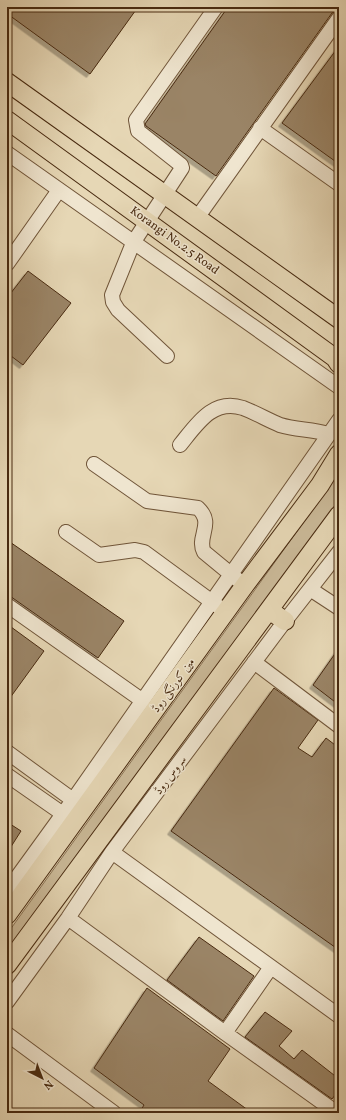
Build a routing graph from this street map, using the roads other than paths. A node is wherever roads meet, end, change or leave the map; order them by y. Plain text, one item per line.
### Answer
1 (216, 7) edge
2 (339, 18) edge
3 (7, 82) edge
4 (7, 120) edge
5 (260, 128) junction
6 (7, 153) edge
7 (339, 184) edge
8 (59, 190) junction
9 (165, 195) junction
10 (196, 218) junction
11 (148, 221) junction
12 (133, 243) junction
13 (7, 264) edge
14 (339, 319) edge
15 (167, 356) dead end
16 (339, 364) edge
17 (339, 387) edge
18 (339, 420) edge
19 (328, 434) junction
20 (180, 445) dead end
21 (339, 454) edge
22 (94, 464) dead end
23 (339, 515) edge
24 (66, 532) dead end
25 (339, 552) edge
26 (238, 580) junction
27 (310, 589) junction
28 (7, 605) edge
29 (219, 607) junction
30 (339, 608) edge
31 (269, 610) junction
32 (284, 621) junction
33 (254, 662) junction
34 (143, 701) junction
35 (339, 726) edge
36 (7, 752) edge
37 (7, 775) edge
38 (73, 800) junction
39 (63, 814) junction
40 (112, 852) junction
41 (7, 891) edge
42 (7, 915) edge
43 (68, 918) junction
44 (7, 965) edge
45 (271, 967) junction
46 (7, 1002) edge
47 (339, 1016) edge
48 (225, 1033) junction
49 (7, 1034) edge
50 (114, 1113) edge
51 (337, 1113) edge

1 - 9 street
2 - 5 street
3 - 9 main road
4 - 11 main road, Korangi No.2.5 Road
5 - 7 street
5 - 10 street
6 - 8 street
8 - 12 street
8 - 13 street
9 - 10 main road
9 - 11 street
10 - 14 main road
11 - 12 street
11 - 16 main road, Korangi No.2.5 Road
12 - 15 street
12 - 17 street
18 - 19 street
19 - 20 street
19 - 26 street
21 - 26 main road, مین کورنگی روڈ
22 - 26 street
23 - 31 main road
24 - 29 street
25 - 27 street, سروس روڈ
26 - 29 main road, مین کورنگی روڈ
27 - 30 street
27 - 32 street, سروس روڈ
28 - 34 street
29 - 34 street
29 - 42 main road, مین کورنگی روڈ
31 - 32 main road
31 - 44 main road
32 - 33 street, سروس روڈ
33 - 35 street
33 - 40 street, سروس روڈ
34 - 38 street
36 - 38 street
37 - 39 street
38 - 39 street
39 - 41 street
40 - 43 street, سروس روڈ
40 - 45 street
43 - 46 street, سروس روڈ
43 - 48 street
45 - 47 street
45 - 48 street
48 - 51 street
49 - 50 street

